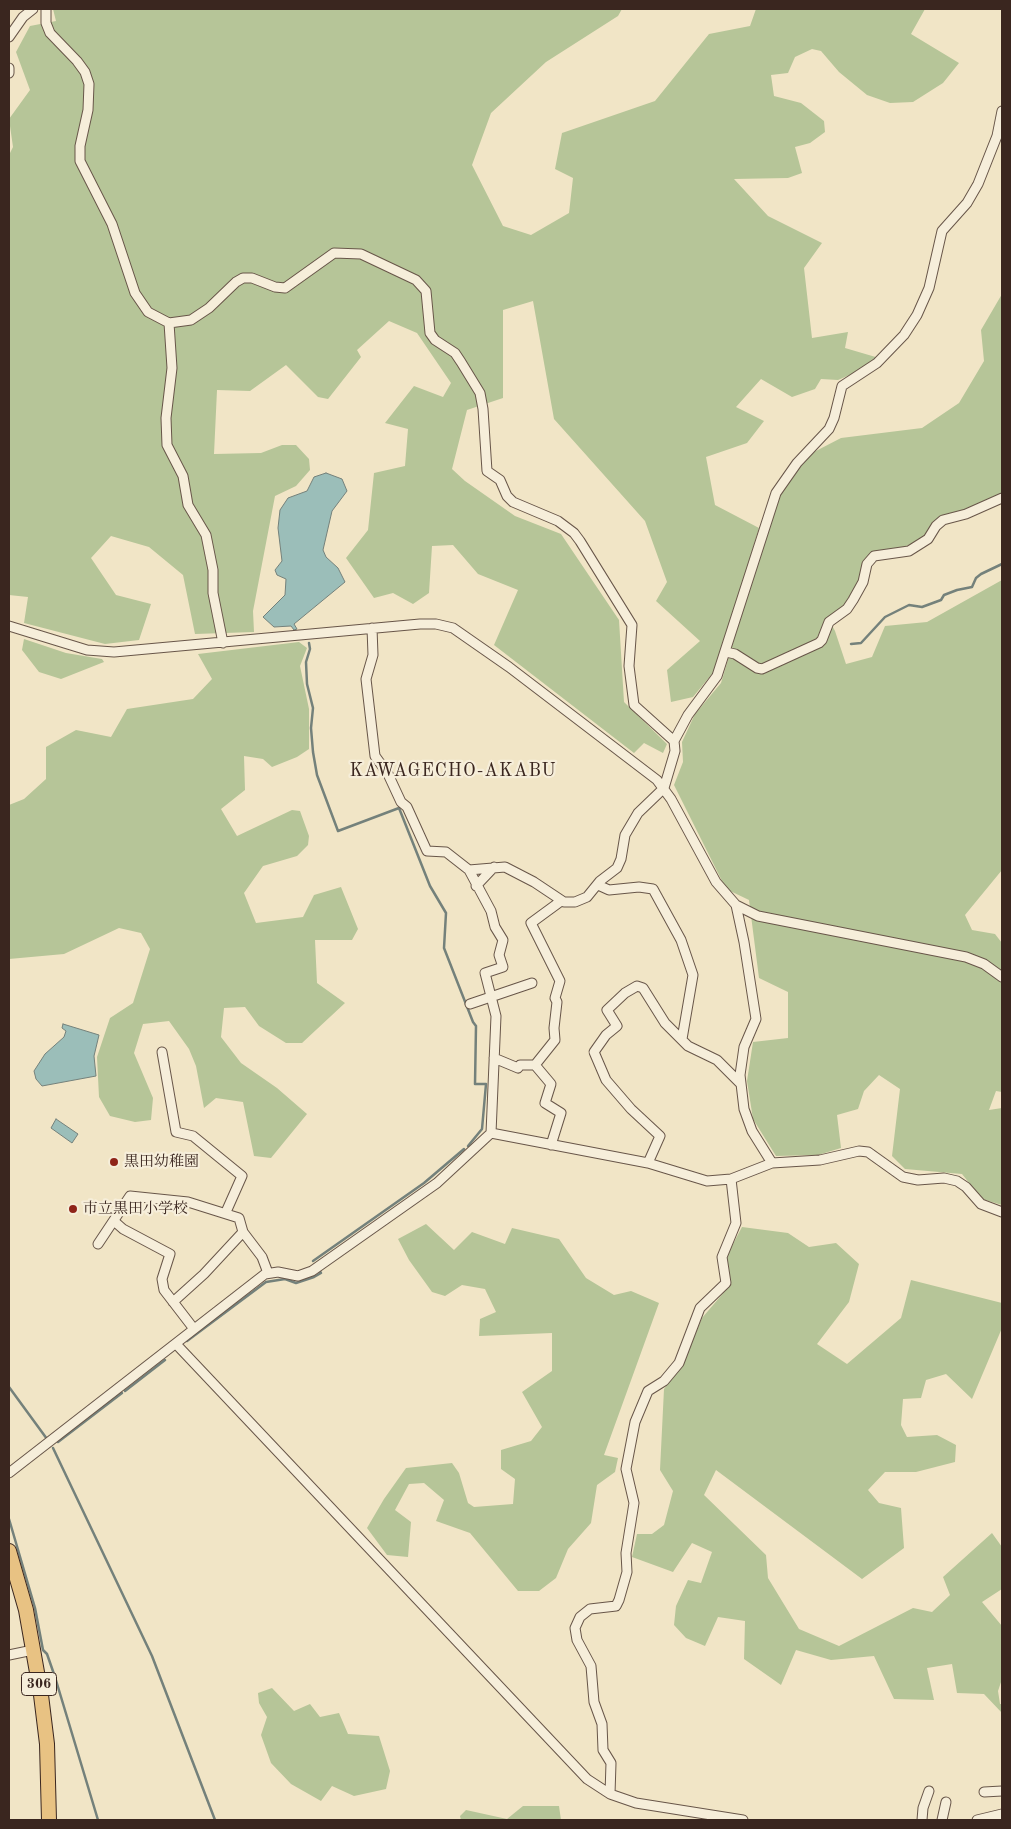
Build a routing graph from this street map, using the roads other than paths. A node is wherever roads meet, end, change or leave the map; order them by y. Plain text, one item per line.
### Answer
1 (33, 9) edge
2 (46, 9) edge
3 (9, 37) edge
4 (9, 68) edge
5 (9, 73) edge
6 (1002, 111) edge
7 (169, 323) junction
8 (1002, 498) edge
9 (9, 626) edge
10 (372, 628) junction
11 (223, 643) junction
12 (726, 652) junction
13 (674, 741) junction
14 (664, 788) junction
15 (494, 867) junction
16 (468, 870) junction
17 (598, 885) junction
18 (476, 886) junction
19 (561, 901) junction
20 (736, 906) junction
21 (1002, 977) edge
22 (532, 983) dead end
23 (493, 998) junction
24 (470, 1004) dead end
25 (682, 1039) junction
26 (162, 1052) dead end
27 (494, 1058) junction
28 (535, 1065) junction
29 (741, 1084) junction
30 (491, 1133) junction
31 (551, 1145) junction
32 (648, 1163) junction
33 (772, 1163) junction
34 (731, 1179) junction
35 (226, 1212) junction
36 (1002, 1212) edge
37 (114, 1221) junction
38 (243, 1232) junction
39 (98, 1244) dead end
40 (268, 1273) junction
41 (173, 1302) junction
42 (194, 1328) junction
43 (176, 1344) junction
44 (9, 1473) edge
45 (9, 1551) edge
46 (33, 1650) junction
47 (9, 1655) edge
48 (929, 1791) dead end
49 (1002, 1791) edge
50 (984, 1792) dead end
51 (610, 1794) junction
52 (946, 1802) dead end
53 (1002, 1814) edge
54 (706, 1818) edge
55 (49, 1820) edge
56 (743, 1820) edge
57 (922, 1820) edge
58 (942, 1820) edge
59 (977, 1820) edge

1 - 3 street
2 - 7 street
4 - 5 street
6 - 12 street
7 - 11 street
7 - 13 street
8 - 12 street
9 - 11 street
10 - 11 street
10 - 14 street
10 - 16 street
12 - 13 street
13 - 14 street
14 - 17 street
14 - 20 street
15 - 16 street
15 - 18 street
15 - 19 street
16 - 18 street
17 - 19 street
17 - 25 street
18 - 23 street
19 - 28 street
20 - 21 street
20 - 29 street
22 - 23 street
23 - 24 street
23 - 27 street
25 - 29 street
25 - 32 street
26 - 35 street
27 - 28 street
27 - 30 street
28 - 31 street
29 - 33 street
30 - 31 street
30 - 40 street
31 - 32 street
32 - 34 street
33 - 34 street
33 - 36 street
34 - 51 street
35 - 37 street
35 - 38 street
37 - 39 street
37 - 41 street
38 - 40 street
38 - 41 street
40 - 42 street
41 - 42 street
42 - 43 street
43 - 44 street
43 - 51 street
45 - 46 highway, 306
46 - 47 street
46 - 55 highway, 306
48 - 57 street
49 - 50 street
51 - 54 street
52 - 58 street
53 - 59 street
54 - 56 street

